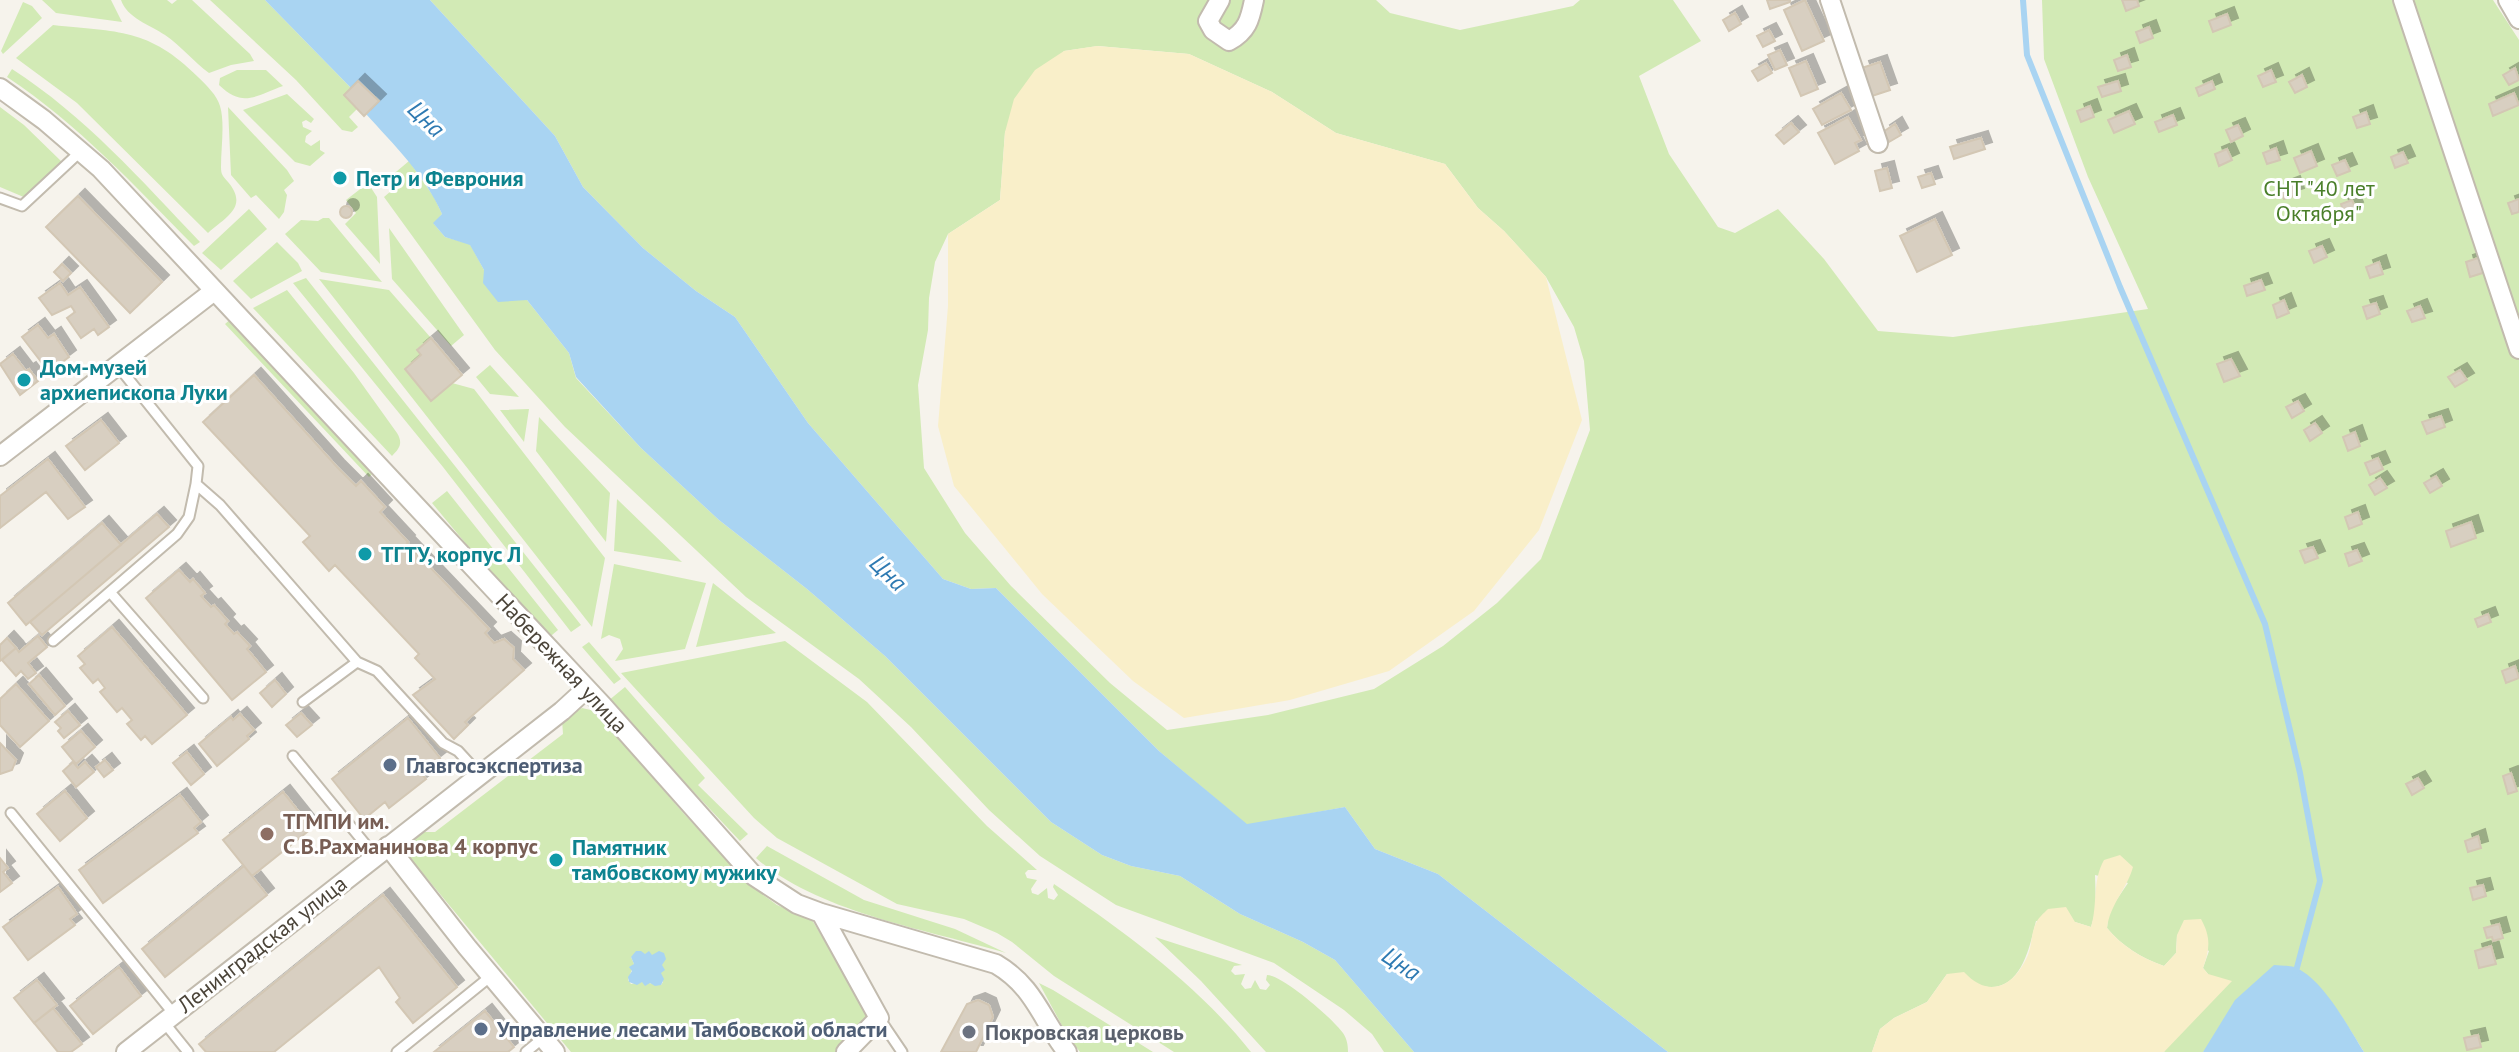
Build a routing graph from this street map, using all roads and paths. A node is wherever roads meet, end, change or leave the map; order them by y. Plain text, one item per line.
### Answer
1 (1220, 0) edge
2 (1254, 0) edge
3 (1830, 0) edge
4 (2403, 0) edge
5 (2508, 0) edge
6 (2519, 19) edge
7 (0, 88) edge
8 (1878, 143) dead end
9 (81, 151) junction
10 (0, 198) edge
11 (214, 291) junction
12 (2519, 349) edge
13 (118, 366) junction
14 (0, 456) edge
15 (196, 484) junction
16 (110, 592) junction
17 (53, 641) dead end
18 (357, 662) junction
19 (586, 689) junction
20 (203, 698) dead end
21 (303, 702) dead end
22 (293, 756) dead end
23 (480, 775) junction
24 (11, 813) dead end
25 (381, 851) junction
26 (821, 913) junction
27 (491, 976) junction
28 (168, 1017) junction
29 (879, 1018) junction
30 (549, 1045) edge
31 (126, 1052) edge
32 (188, 1052) edge
33 (397, 1052) edge
34 (526, 1052) edge
35 (846, 1052) edge
36 (902, 1052) edge
37 (1067, 1052) edge

1 - 2 street
3 - 8 street
4 - 12 street
5 - 6 street
7 - 9 street, Набережная улица
9 - 10 lane
9 - 11 street, Набережная улица
11 - 13 street
11 - 19 street, Набережная улица
13 - 14 street
13 - 15 lane
15 - 16 lane
15 - 18 lane
16 - 17 lane
16 - 20 lane
18 - 21 lane
18 - 23 lane
19 - 23 street, Ленинградская улица
19 - 26 street, Набережная улица
22 - 25 lane
23 - 25 street, Ленинградская улица
24 - 28 lane
25 - 27 street
25 - 28 street, Ленинградская улица
26 - 29 street
26 - 37 street, Набережная улица
27 - 30 street
27 - 33 lane
28 - 31 street, Ленинградская улица
28 - 32 lane
29 - 35 street
29 - 36 lane
30 - 34 lane

